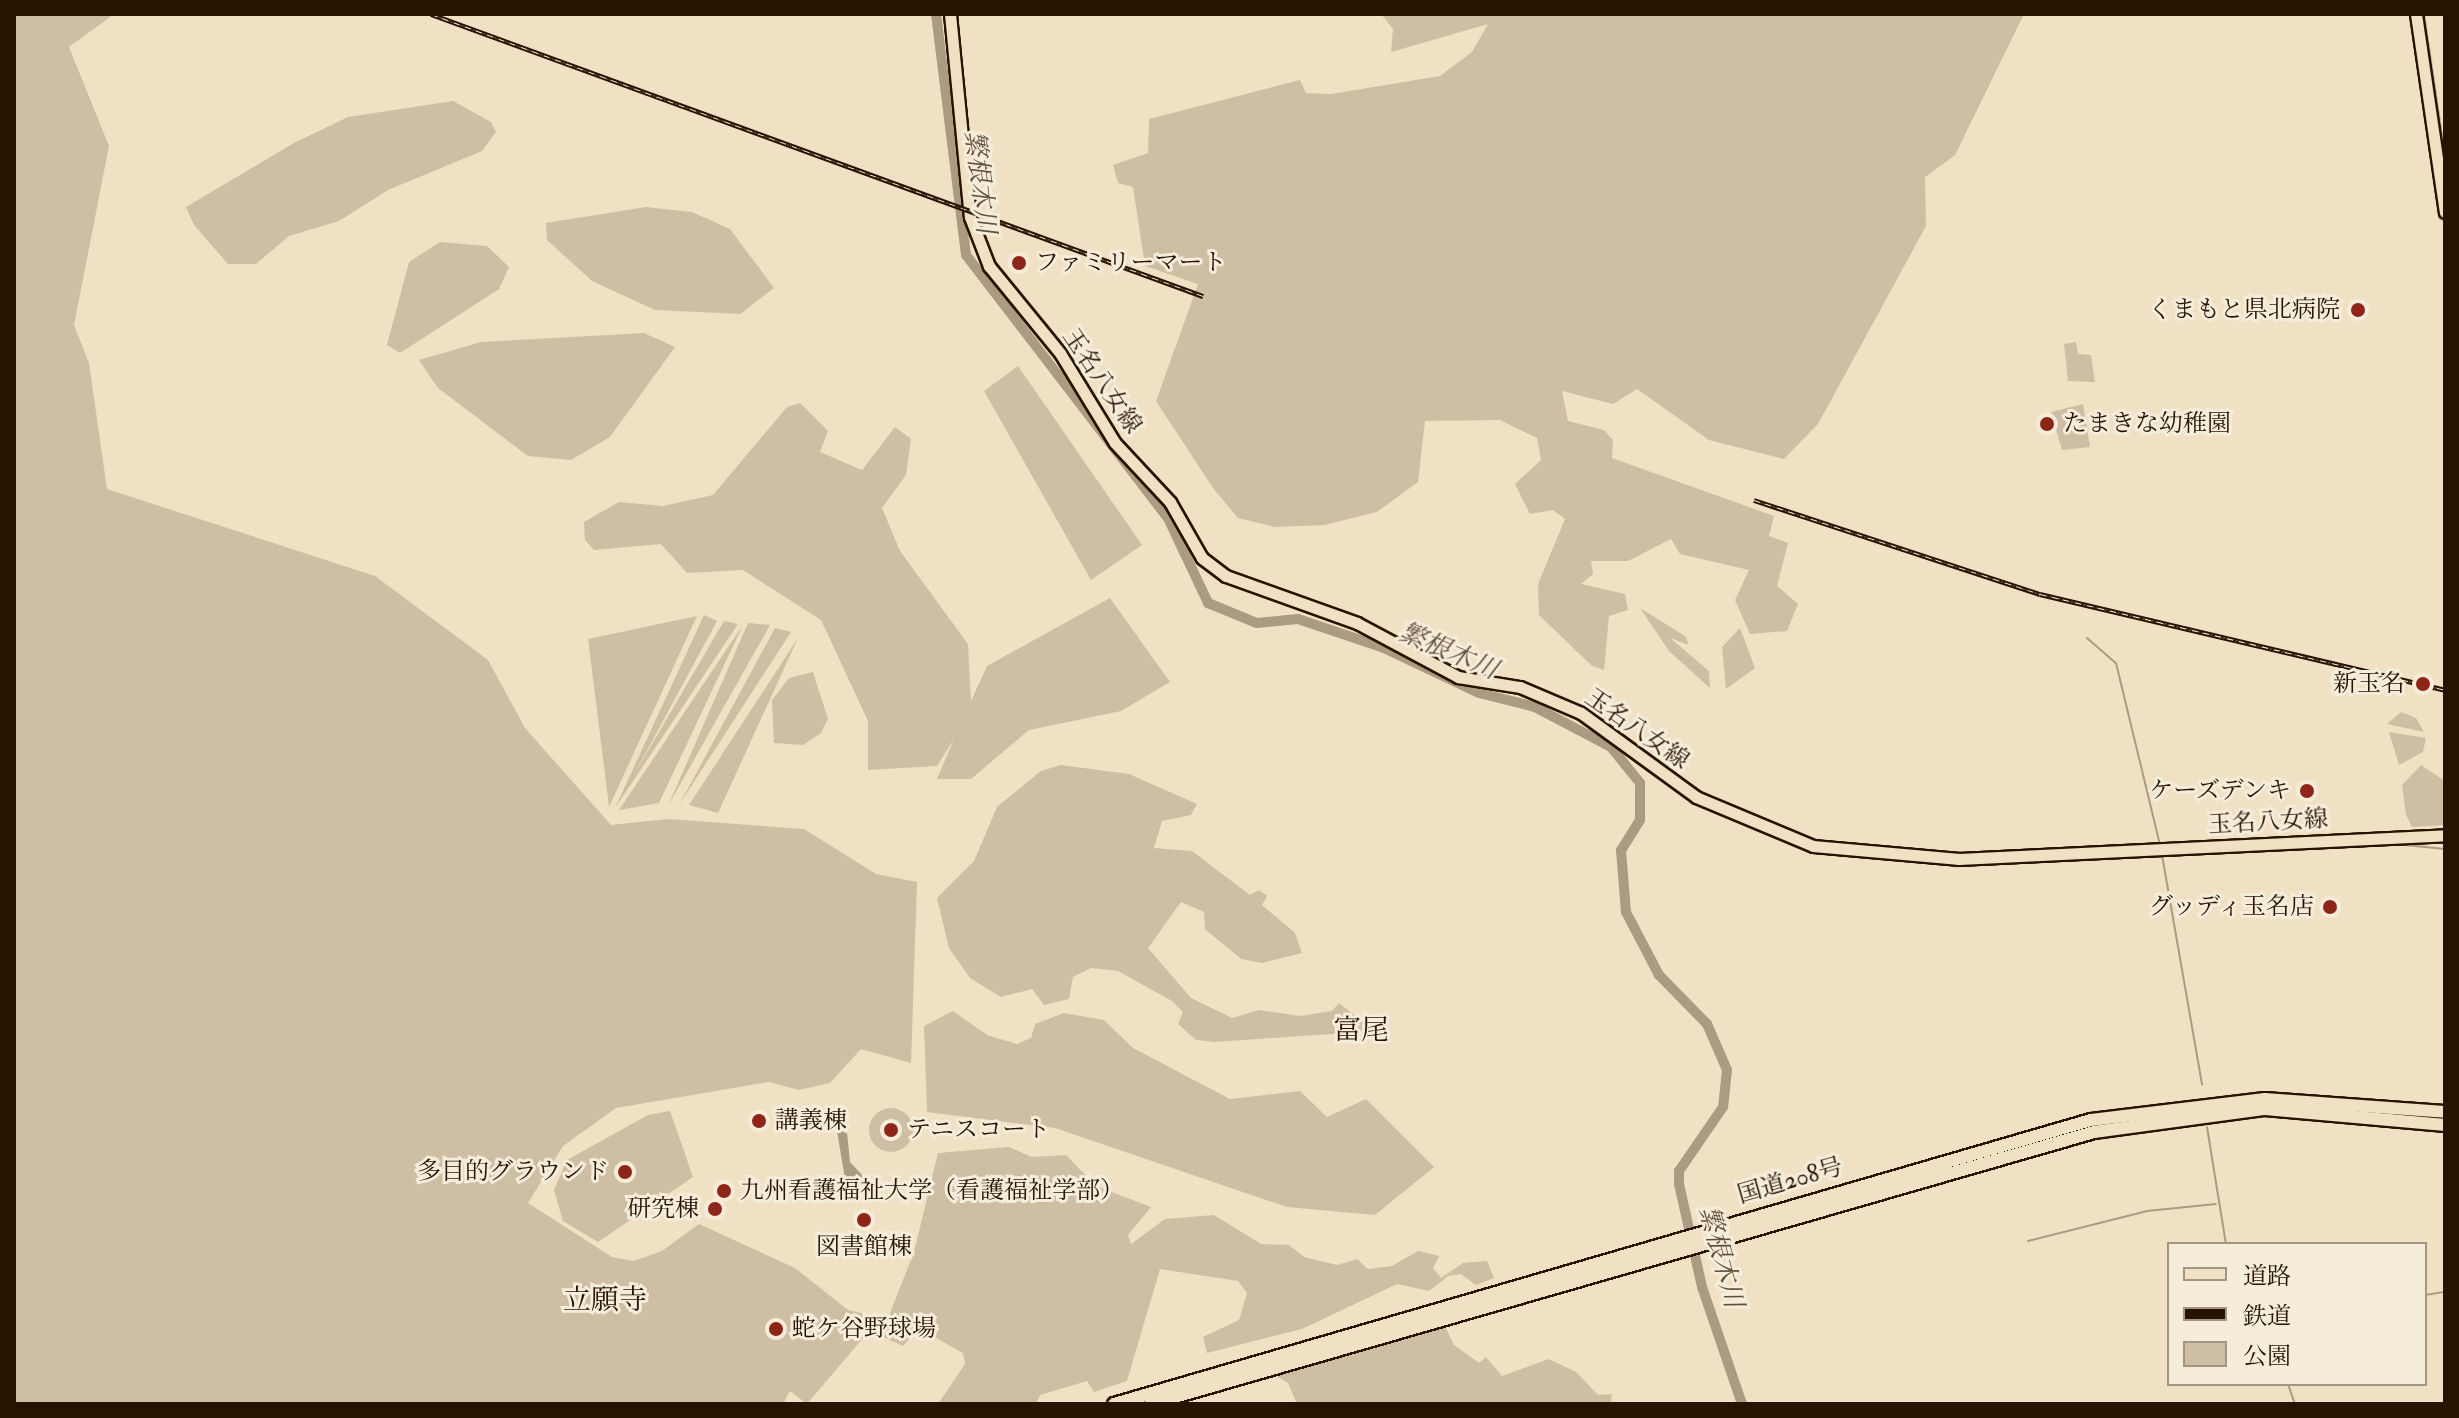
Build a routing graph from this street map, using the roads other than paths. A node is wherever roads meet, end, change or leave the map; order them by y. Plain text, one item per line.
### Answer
1 (950, 14) edge
2 (2416, 14) edge
3 (2445, 212) edge
4 (2445, 835) edge
5 (2445, 1112) edge
6 (2445, 1125) edge
7 (1713, 1233) junction
8 (1680, 1243) junction
9 (1114, 1404) edge
10 (1150, 1404) edge

1 - 4 main road, 玉名八女線
2 - 3 main road
5 - 7 highway, 国道208号
6 - 7 highway, 国道208号
7 - 8 highway, 国道208号
8 - 9 highway, 国道208号
8 - 10 highway, 国道208号

